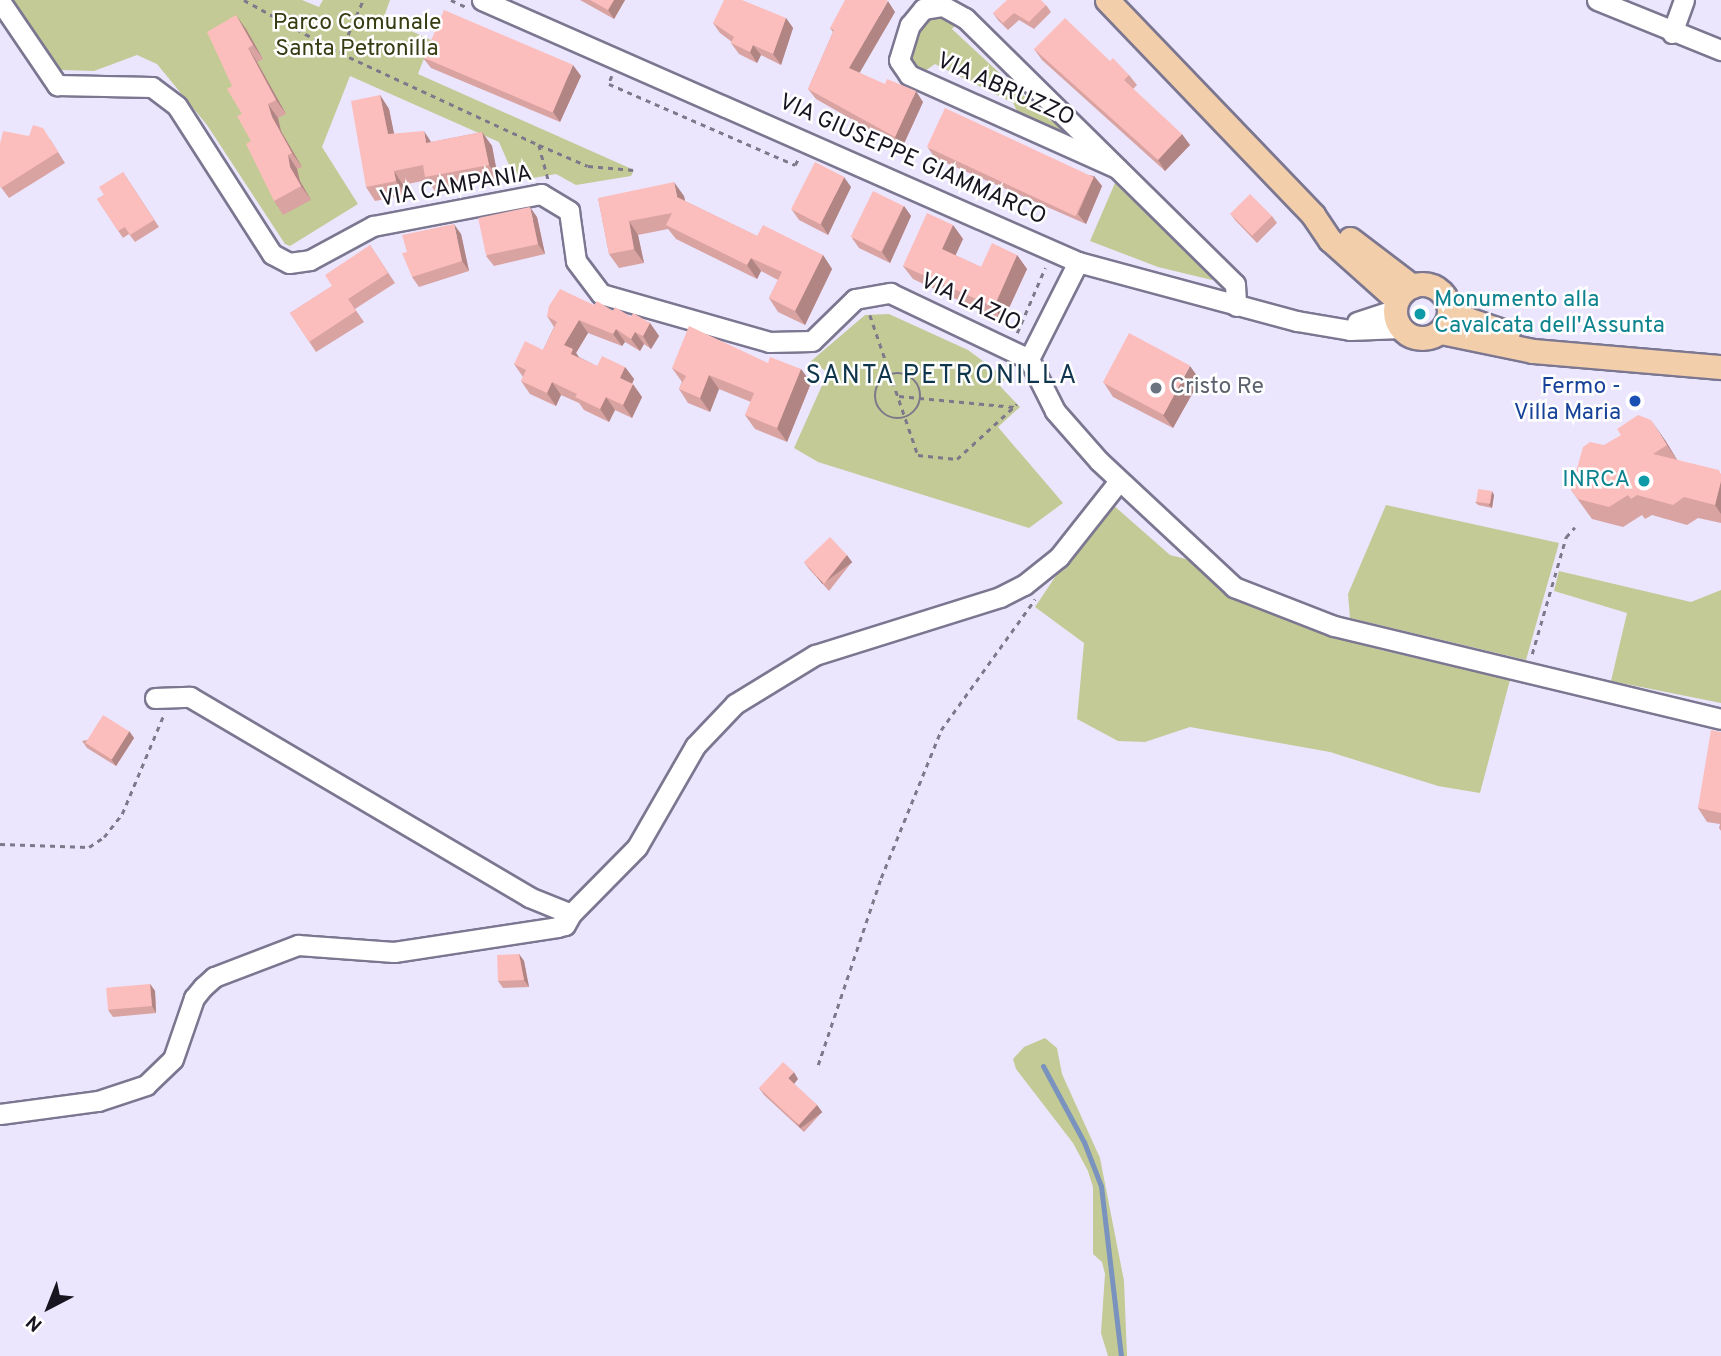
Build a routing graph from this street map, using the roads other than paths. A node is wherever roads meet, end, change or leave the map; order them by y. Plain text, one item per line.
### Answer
1 (1107, 0) edge
2 (1597, 0) edge
3 (1684, 0) edge
4 (0, 1) edge
5 (479, 6) edge
6 (1672, 33) junction
7 (1721, 50) edge
8 (1117, 168) junction
9 (1078, 261) junction
10 (890, 293) joint
11 (1236, 306) junction
12 (1401, 306) junction
13 (1446, 323) junction
14 (1029, 359) junction
15 (1721, 367) edge
16 (1119, 481) junction
17 (163, 697) road end
18 (1721, 719) edge
19 (571, 914) junction
20 (0, 1114) edge

1 - 12 main road
2 - 6 street
3 - 6 street
4 - 10 street, VIA CAMPANIA
5 - 9 street, VIA GIUSEPPE GIAMMARCO
6 - 7 street
8 - 8 street, VIA ABRUZZO
8 - 11 street, VIA ABRUZZO
9 - 11 street, VIA GIUSEPPE GIAMMARCO
9 - 14 street
10 - 14 street, VIA LAZIO
11 - 12 street, VIA GIUSEPPE GIAMMARCO
12 - 13 main road
12 - 13 main road
13 - 15 main road
14 - 16 street
16 - 18 street
16 - 19 street
17 - 19 street
19 - 20 street

